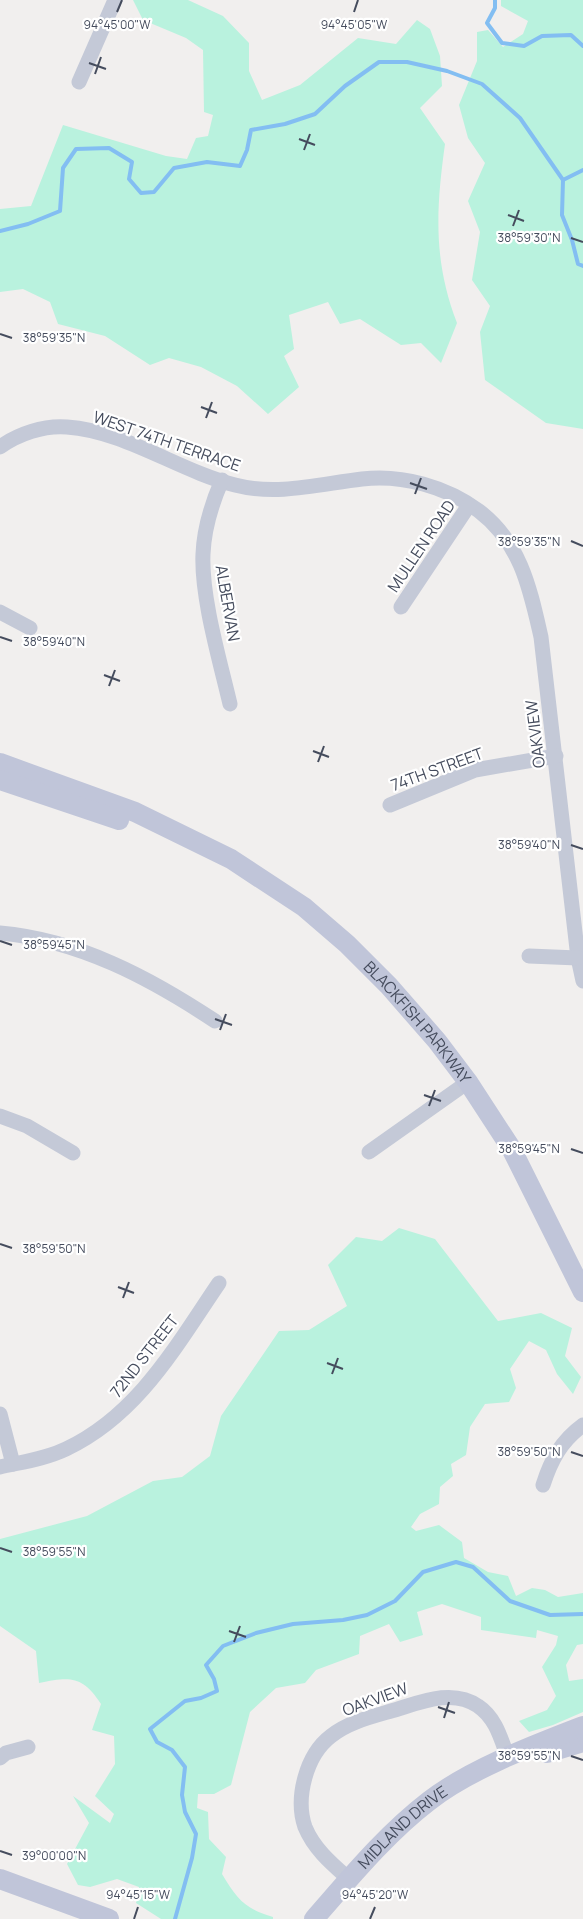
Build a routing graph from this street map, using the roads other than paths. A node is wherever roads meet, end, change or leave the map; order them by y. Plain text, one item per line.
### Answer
1 (115, 0) edge
2 (79, 82) dead end
3 (0, 447) edge
4 (222, 480) junction
5 (469, 505) junction
6 (401, 607) dead end
7 (0, 612) edge
8 (30, 628) dead end
9 (230, 704) dead end
10 (556, 756) junction
11 (0, 763) edge
12 (0, 780) edge
13 (390, 805) dead end
14 (170, 830) junction
15 (0, 933) edge
16 (529, 956) dead end
17 (578, 958) junction
18 (583, 981) edge
19 (214, 1021) dead end
20 (468, 1082) junction
21 (0, 1116) edge
22 (368, 1152) dead end
23 (73, 1153) dead end
24 (219, 1283) dead end
25 (583, 1292) edge
26 (0, 1414) edge
27 (583, 1425) edge
28 (6, 1466) edge
29 (543, 1485) dead end
30 (583, 1726) edge
31 (583, 1742) edge
32 (28, 1747) dead end
33 (0, 1758) edge
34 (508, 1758) junction
35 (0, 1879) edge
36 (349, 1879) junction
37 (109, 1919) edge
38 (314, 1919) edge

1 - 2 street
3 - 4 street, WEST 74TH TERRACE
4 - 5 street, WEST 74TH TERRACE
4 - 9 street, ALBERVAN
5 - 6 street, MULLEN ROAD
5 - 10 street, OAKVIEW
7 - 8 street
10 - 13 street, 74TH STREET
10 - 17 street, OAKVIEW
11 - 14 main road, BLACKFISH PARKWAY
12 - 14 main road, BLACKFISH PARKWAY
14 - 20 main road, BLACKFISH PARKWAY
15 - 19 street
16 - 17 street
17 - 18 street, OAKVIEW
20 - 22 street
20 - 25 main road, BLACKFISH PARKWAY
21 - 23 street
24 - 28 street, 72ND STREET
26 - 28 street
27 - 29 street
30 - 34 main road, MIDLAND DRIVE
31 - 34 main road, MIDLAND DRIVE
32 - 33 street
34 - 36 main road, MIDLAND DRIVE
34 - 36 street, OAKVIEW
35 - 37 main road
36 - 38 main road, MIDLAND DRIVE

